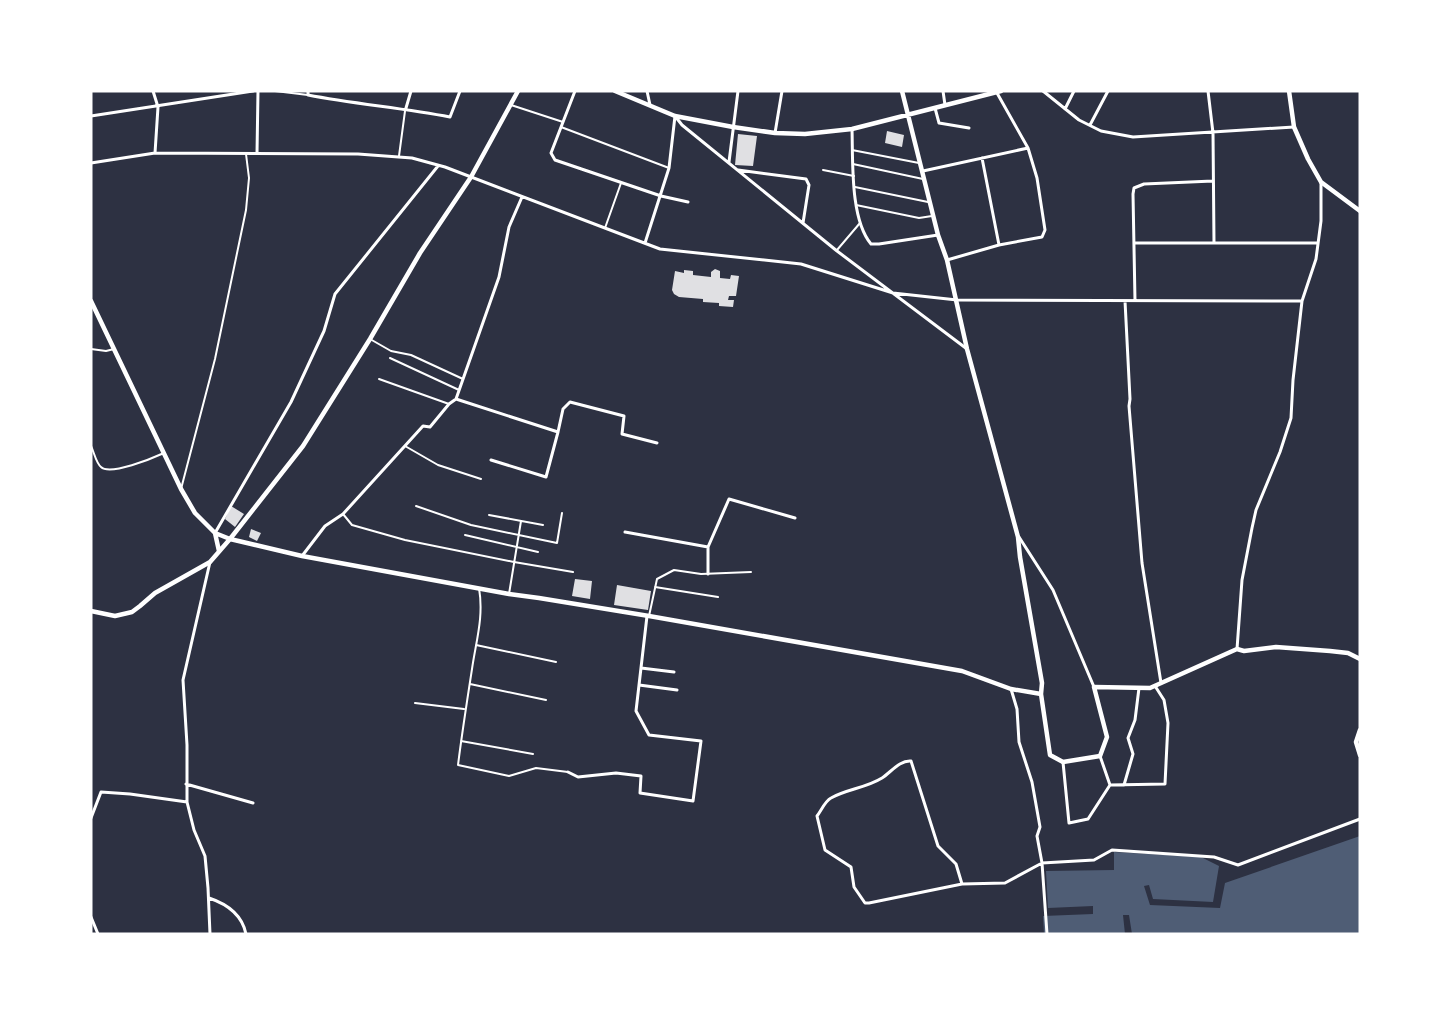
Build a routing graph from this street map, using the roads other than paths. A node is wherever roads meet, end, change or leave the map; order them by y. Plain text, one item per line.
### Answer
1 (154, 91) edge
2 (253, 91) edge
3 (258, 91) edge
4 (276, 91) edge
5 (411, 91) edge
6 (460, 91) edge
7 (518, 91) edge
8 (575, 91) edge
9 (615, 91) edge
10 (647, 91) edge
11 (738, 91) edge
12 (782, 91) edge
13 (902, 91) edge
14 (943, 91) edge
15 (1043, 91) edge
16 (1074, 91) edge
17 (1108, 91) edge
18 (1208, 91) edge
19 (1289, 91) edge
20 (999, 92) edge
21 (308, 93) edge
22 (511, 104) junction
23 (650, 105) junction
24 (945, 106) junction
25 (158, 107) junction
26 (406, 108) junction
27 (935, 108) junction
28 (1065, 109) junction
29 (91, 116) edge
30 (675, 116) junction
31 (908, 116) junction
32 (563, 122) junction
33 (1090, 125) junction
34 (562, 127) junction
35 (732, 127) junction
36 (1294, 127) junction
37 (969, 128) dead end
38 (852, 129) junction
39 (775, 133) junction
40 (1213, 133) junction
41 (1028, 148) junction
42 (852, 150) junction
43 (155, 153) junction
44 (257, 153) junction
45 (246, 154) junction
46 (398, 156) junction
47 (982, 158) junction
48 (91, 163) edge
49 (729, 163) junction
50 (853, 164) junction
51 (921, 164) junction
52 (438, 166) junction
53 (668, 168) junction
54 (738, 170) junction
55 (823, 170) dead end
56 (923, 170) junction
57 (854, 176) junction
58 (471, 177) junction
59 (925, 180) junction
60 (1214, 181) junction
61 (621, 182) junction
62 (1321, 182) junction
63 (854, 187) junction
64 (660, 196) junction
65 (522, 197) junction
66 (688, 202) dead end
67 (931, 203) junction
68 (856, 205) junction
69 (1360, 211) edge
70 (934, 215) junction
71 (861, 221) junction
72 (803, 223) junction
73 (604, 228) junction
74 (938, 235) junction
75 (1214, 243) junction
76 (1318, 243) junction
77 (645, 244) junction
78 (1134, 244) junction
79 (999, 245) junction
80 (837, 251) junction
81 (947, 260) junction
82 (893, 293) junction
83 (957, 300) junction
84 (91, 301) edge
85 (1125, 301) junction
86 (1135, 301) junction
87 (1302, 301) junction
88 (370, 339) junction
89 (91, 349) edge
90 (114, 349) junction
91 (967, 349) junction
92 (390, 358) dead end
93 (463, 378) junction
94 (379, 379) dead end
95 (459, 390) junction
96 (456, 399) junction
97 (449, 404) junction
98 (558, 432) junction
99 (657, 443) dead end
100 (91, 446) edge
101 (405, 446) junction
102 (165, 453) junction
103 (491, 460) dead end
104 (481, 479) dead end
105 (181, 489) junction
106 (416, 506) dead end
107 (562, 513) dead end
108 (343, 514) junction
109 (489, 515) dead end
110 (795, 518) dead end
111 (521, 522) junction
112 (543, 525) dead end
113 (626, 532) dead end
114 (214, 533) junction
115 (465, 535) dead end
116 (518, 536) junction
117 (1018, 537) junction
118 (230, 539) junction
119 (516, 547) junction
120 (708, 547) junction
121 (219, 551) junction
122 (538, 552) dead end
123 (302, 556) junction
124 (210, 562) junction
125 (514, 562) junction
126 (573, 572) dead end
127 (751, 572) dead end
128 (708, 574) junction
129 (655, 587) junction
130 (479, 588) junction
131 (509, 594) junction
132 (718, 597) dead end
133 (91, 611) edge
134 (648, 616) junction
135 (476, 645) junction
136 (1237, 649) junction
137 (1360, 659) edge
138 (556, 662) dead end
139 (641, 668) junction
140 (674, 672) dead end
141 (1162, 683) junction
142 (469, 684) junction
143 (639, 685) junction
144 (1156, 686) junction
145 (1094, 687) junction
146 (1139, 688) junction
147 (1011, 689) junction
148 (677, 690) dead end
149 (1041, 694) junction
150 (546, 700) dead end
151 (415, 703) dead end
152 (465, 709) junction
153 (1360, 730) edge
154 (461, 740) junction
155 (533, 754) dead end
156 (1360, 755) edge
157 (1100, 756) junction
158 (1063, 762) junction
159 (568, 772) joint
160 (186, 784) junction
161 (1110, 785) junction
162 (1124, 785) junction
163 (187, 802) junction
164 (253, 803) dead end
165 (91, 818) edge
166 (1360, 819) edge
167 (1042, 863) junction
168 (962, 884) junction
169 (209, 898) junction
170 (91, 917) edge
171 (98, 934) edge
172 (210, 934) edge
173 (246, 934) edge
174 (1047, 934) edge

1 - 25 street
2 - 25 street
3 - 44 street
4 - 21 lane
5 - 26 street
6 - 26 street
7 - 22 street
8 - 32 street
9 - 23 street
10 - 23 street
11 - 35 street
12 - 39 street
13 - 31 street
14 - 24 street
15 - 28 street
16 - 28 street
17 - 33 street
18 - 40 street
19 - 36 street
20 - 24 street
20 - 41 street
21 - 26 street
22 - 32 lane
22 - 58 street
23 - 30 street
24 - 27 street
25 - 29 street
25 - 43 street
26 - 46 lane
27 - 31 street
27 - 37 street
28 - 33 street
30 - 35 street
30 - 49 street
30 - 53 street
31 - 38 street
31 - 51 street
32 - 34 street
33 - 40 street
34 - 53 lane
34 - 61 street
35 - 39 street
35 - 49 street
36 - 40 street
36 - 62 street
38 - 39 street
38 - 42 street
40 - 60 street
41 - 47 street
41 - 79 street
42 - 50 street
42 - 51 lane
43 - 45 street
43 - 48 street
44 - 45 street
44 - 46 street
45 - 105 lane
46 - 52 street
47 - 56 street
47 - 79 street
49 - 54 street
50 - 57 street
50 - 59 lane
51 - 56 street
52 - 58 street
52 - 114 street
53 - 64 street
54 - 72 street
54 - 72 street
55 - 57 lane
56 - 59 street
57 - 63 street
58 - 65 street
58 - 88 street
59 - 67 street
60 - 75 street
60 - 78 street
61 - 64 street
61 - 73 lane
62 - 69 street
62 - 76 street
63 - 67 lane
63 - 68 street
64 - 66 street
64 - 77 street
65 - 73 street
65 - 93 street
67 - 70 street
68 - 70 lane
68 - 71 street
70 - 74 street
71 - 74 street
71 - 80 lane
72 - 80 street
73 - 77 street
74 - 81 street
75 - 76 street
75 - 78 street
76 - 87 street
77 - 82 street
78 - 86 street
79 - 81 street
80 - 82 street
81 - 83 street
82 - 83 street
82 - 91 street
83 - 85 street
83 - 91 street
84 - 90 street
85 - 86 street
85 - 141 street
86 - 87 street
87 - 136 street
88 - 93 lane
88 - 118 street
89 - 90 lane
90 - 102 street
91 - 117 street
92 - 95 lane
93 - 95 street
94 - 97 lane
95 - 96 street
96 - 97 street
96 - 98 street
97 - 101 street
98 - 99 street
98 - 103 street
100 - 102 lane
101 - 104 lane
101 - 108 street
102 - 105 street
105 - 114 street
106 - 116 lane
107 - 116 lane
108 - 123 street
108 - 125 lane
109 - 111 lane
110 - 120 street
111 - 112 lane
111 - 116 lane
113 - 120 street
114 - 118 street
114 - 121 street
115 - 119 lane
116 - 119 lane
117 - 145 street
117 - 149 street
118 - 121 street
118 - 123 street
119 - 122 lane
119 - 125 lane
120 - 128 street
121 - 124 street
123 - 130 street
124 - 133 street
124 - 160 street
125 - 126 lane
125 - 131 lane
127 - 128 lane
128 - 129 lane
129 - 132 lane
129 - 134 lane
130 - 131 street
130 - 135 lane
131 - 134 street
134 - 139 street
134 - 147 street
135 - 138 lane
135 - 142 lane
136 - 137 street
136 - 141 street
139 - 140 street
139 - 143 street
141 - 144 street
142 - 150 lane
142 - 152 lane
143 - 148 street
143 - 159 street
144 - 146 street
144 - 162 street
145 - 146 street
145 - 157 street
146 - 162 street
147 - 149 street
147 - 167 street
149 - 158 street
151 - 152 lane
152 - 154 lane
153 - 156 street
154 - 155 lane
154 - 159 lane
157 - 158 street
157 - 161 street
158 - 161 street
160 - 163 street
160 - 164 street
161 - 162 street
163 - 165 street
163 - 169 street
166 - 167 street
167 - 168 street
167 - 174 street
168 - 168 street
169 - 172 street
169 - 173 street
170 - 171 street

